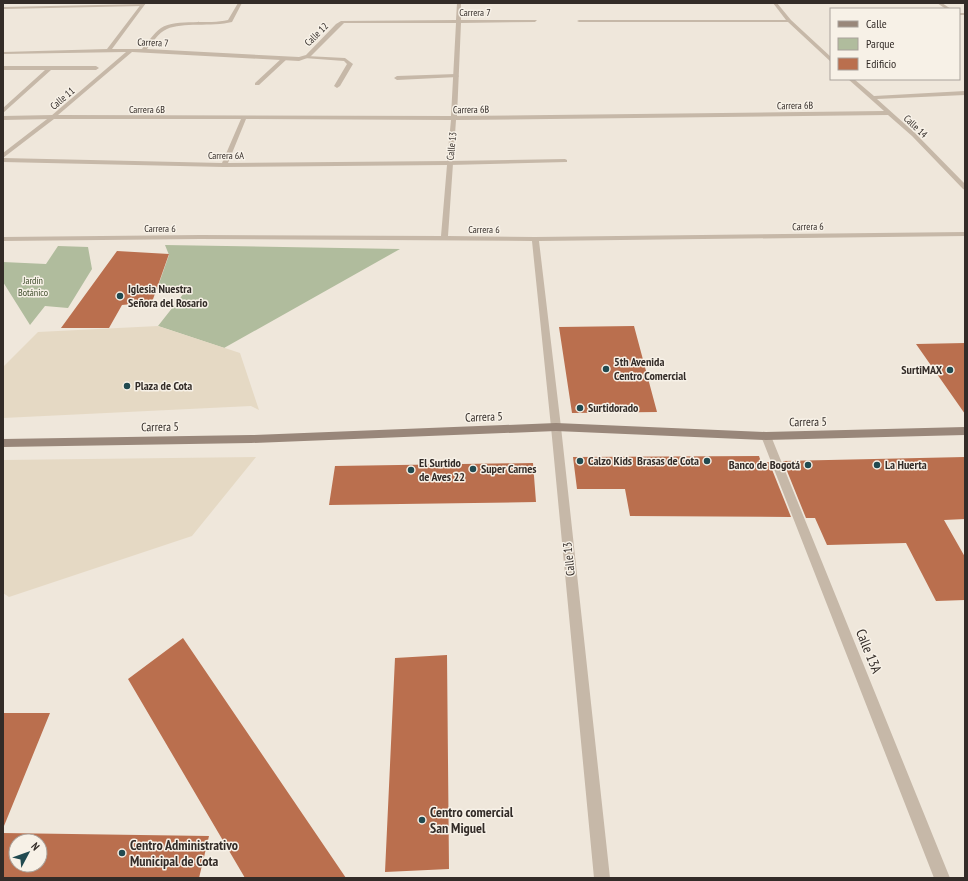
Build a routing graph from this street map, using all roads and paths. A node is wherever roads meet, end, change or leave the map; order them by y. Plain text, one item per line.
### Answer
1 (240, 3) edge
2 (776, 3) edge
3 (144, 4) edge
4 (460, 4) edge
5 (3, 8) edge
6 (535, 21) dead end
7 (579, 21) dead end
8 (789, 21) junction
9 (343, 22) joint
10 (459, 22) junction
11 (109, 50) junction
12 (143, 50) junction
13 (130, 51) junction
14 (3, 53) edge
15 (284, 58) junction
16 (305, 58) junction
17 (830, 59) edge
18 (3, 68) edge
19 (50, 68) junction
20 (96, 68) dead end
21 (456, 76) junction
22 (397, 78) dead end
23 (852, 80) edge
24 (257, 84) dead end
25 (338, 86) dead end
26 (965, 93) edge
27 (872, 98) junction
28 (3, 111) edge
29 (889, 113) junction
30 (53, 117) junction
31 (3, 118) edge
32 (244, 118) junction
33 (454, 118) junction
34 (3, 156) edge
35 (3, 160) edge
36 (565, 161) dead end
37 (449, 163) junction
38 (224, 165) junction
39 (965, 188) edge
40 (965, 234) edge
41 (3, 239) edge
42 (444, 239) junction
43 (535, 239) junction
44 (556, 427) junction
45 (965, 431) edge
46 (766, 436) junction
47 (3, 443) edge
48 (602, 878) edge
49 (942, 878) edge

1 - 12 street
2 - 8 street
3 - 5 street
3 - 11 street
4 - 10 street, Calle 13
6 - 10 street, Carrera 7
7 - 8 street
8 - 17 street
9 - 10 street, Carrera 7
9 - 16 street, Calle 12
10 - 21 street, Calle 13
11 - 13 street, Carrera 7
11 - 14 street, Carrera 7
12 - 13 street, Carrera 7
12 - 15 street, Carrera 7
13 - 30 street, Calle 11
15 - 16 street, Carrera 7
15 - 24 street
16 - 25 street, Carrera 7
18 - 19 street
19 - 20 street
19 - 28 street
21 - 22 street
21 - 33 street, Calle 13
23 - 27 street, Calle 14
26 - 27 street
27 - 29 street, Calle 14
29 - 33 street, Carrera 6B
29 - 39 street, Calle 14
30 - 31 street, Carrera 6B
30 - 32 street, Carrera 6B
30 - 34 street, Calle 11
32 - 33 street, Carrera 6B
32 - 38 street
33 - 37 street, Calle 13
35 - 38 street, Carrera 6A
36 - 37 street, Carrera 6A
37 - 38 street, Carrera 6A
37 - 42 street, Calle 13
40 - 43 street, Carrera 6
41 - 42 street, Carrera 6
42 - 43 street, Carrera 6
43 - 44 street, Calle 13
44 - 46 main road, Carrera 5
44 - 47 main road, Carrera 5
44 - 48 street, Calle 13
45 - 46 main road, Carrera 5
46 - 49 street, Calle 13A

